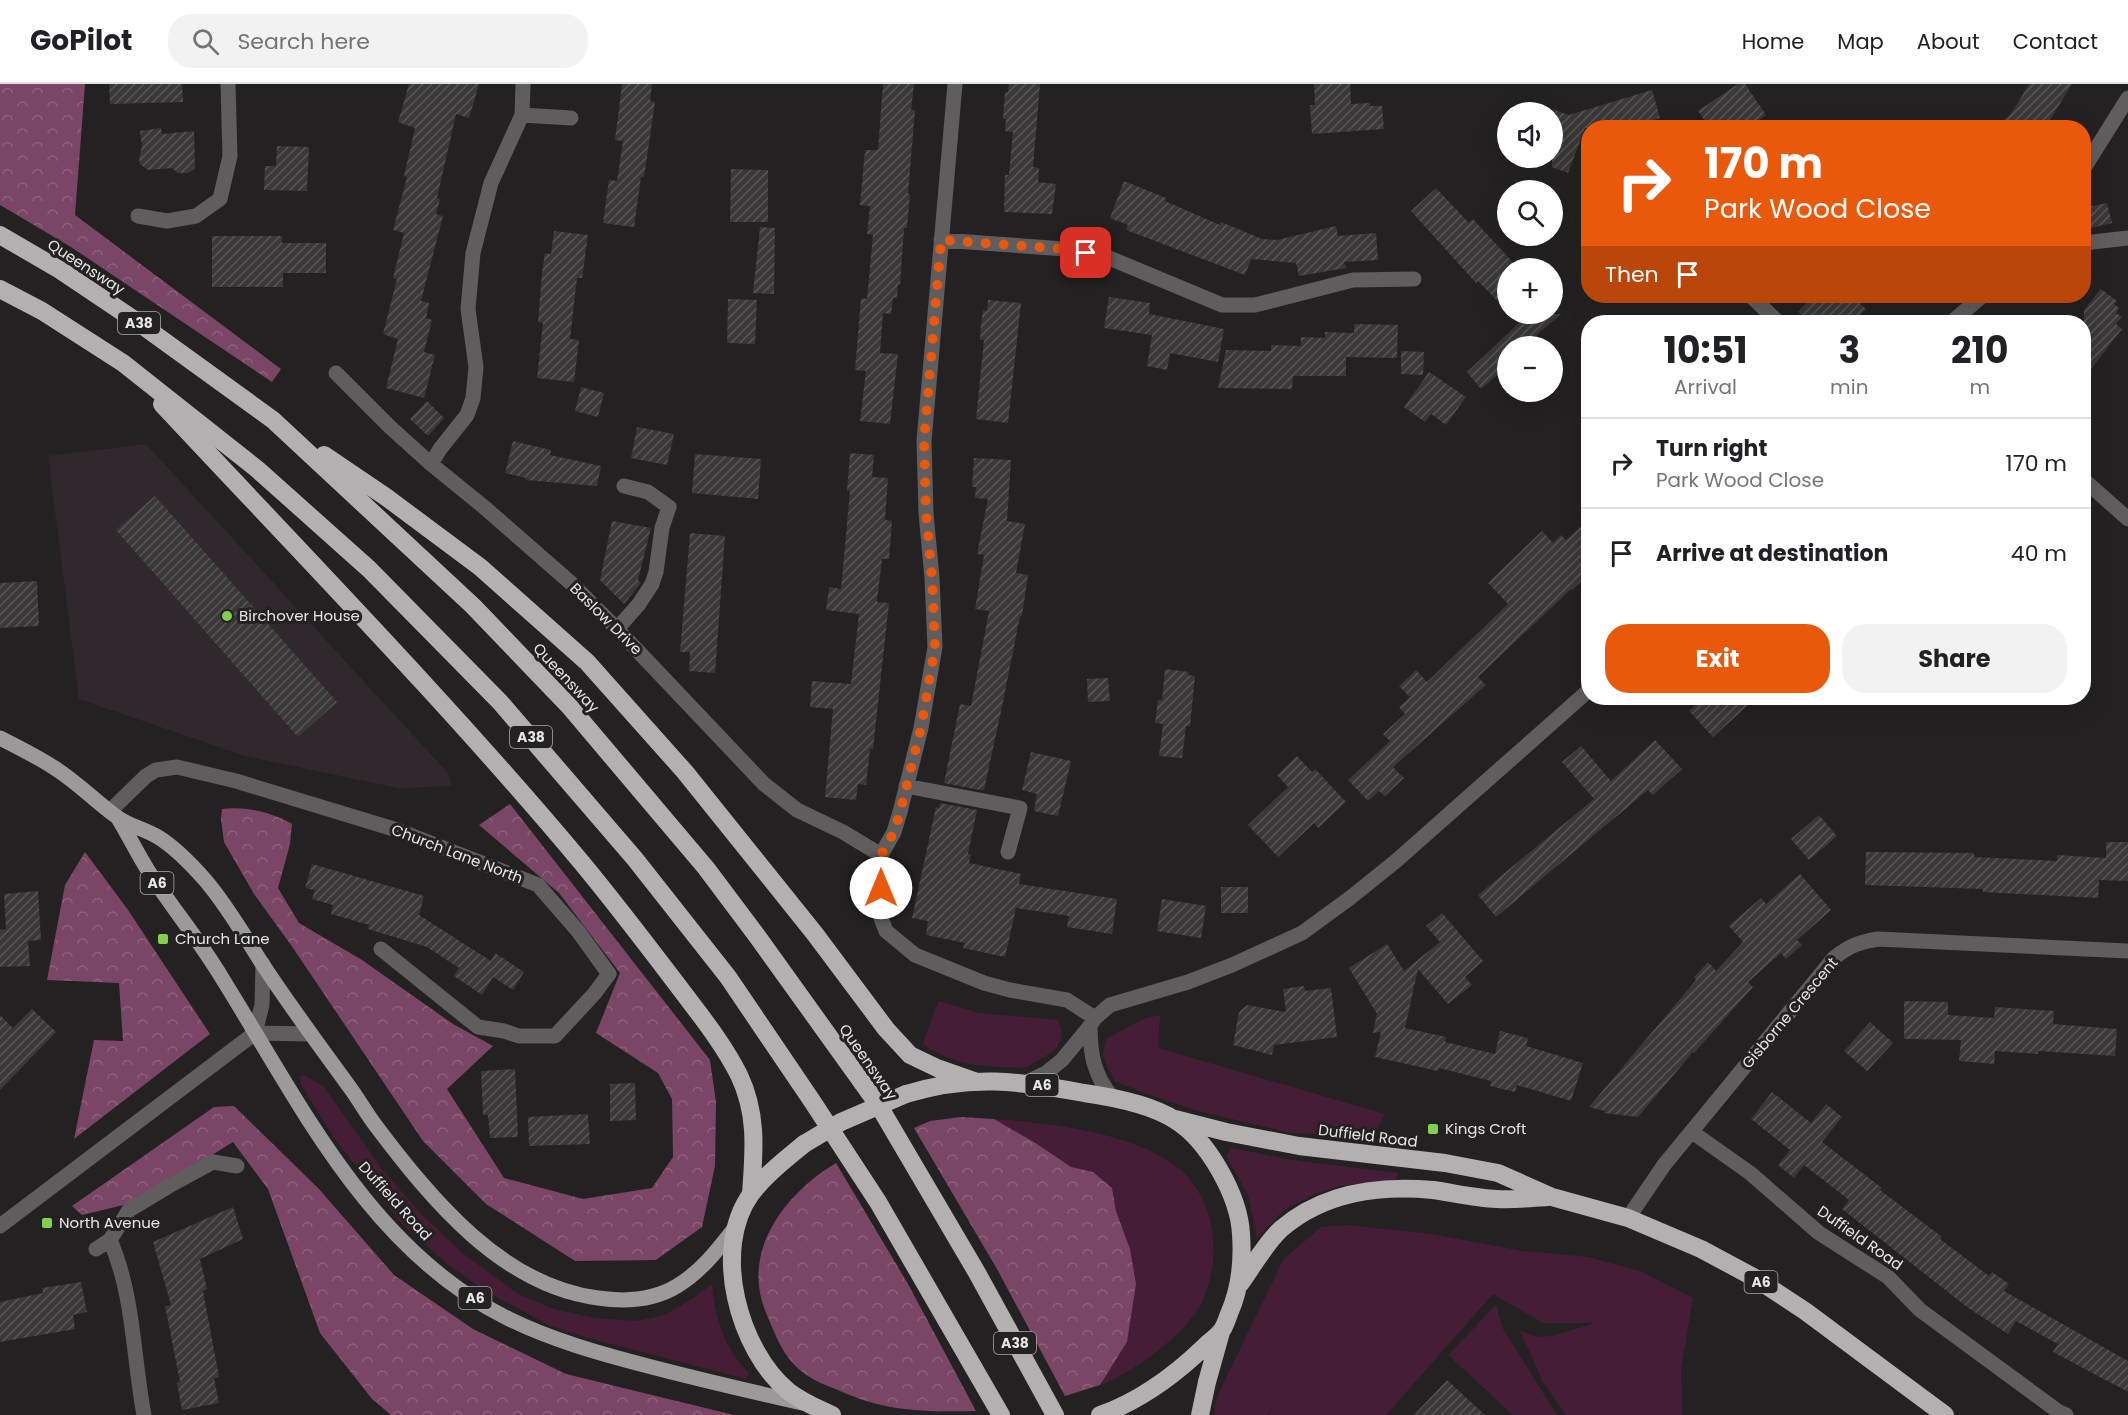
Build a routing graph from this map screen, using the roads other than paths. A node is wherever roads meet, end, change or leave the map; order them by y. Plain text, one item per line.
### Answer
1 (228, 84) edge
2 (523, 84) edge
3 (955, 84) edge
4 (2128, 98) edge
5 (522, 115) junction
6 (571, 118) dead end
7 (2091, 157) edge
8 (138, 216) dead end
9 (0, 235) edge
10 (2128, 238) edge
11 (941, 240) junction
12 (2091, 242) edge
13 (1414, 279) dead end
14 (0, 289) edge
15 (1758, 303) edge
16 (1974, 303) edge
17 (1771, 315) edge
18 (1960, 315) edge
19 (123, 363) junction
20 (336, 373) dead end
21 (273, 420) junction
22 (431, 464) junction
23 (624, 486) dead end
24 (2091, 486) edge
25 (2128, 519) edge
26 (617, 629) junction
27 (1581, 697) edge
28 (0, 738) edge
29 (906, 786) junction
30 (114, 815) junction
31 (1008, 852) dead end
32 (881, 855) junction
33 (381, 949) dead end
34 (2128, 951) edge
35 (263, 964) junction
36 (1092, 1022) junction
37 (255, 1033) junction
38 (310, 1034) junction
39 (974, 1081) junction
40 (1027, 1082) junction
41 (1113, 1098) junction
42 (1175, 1119) junction
43 (1692, 1132) junction
44 (237, 1166) dead end
45 (751, 1194) junction
46 (1552, 1197) junction
47 (1628, 1218) junction
48 (738, 1223) junction
49 (0, 1226) edge
50 (110, 1240) junction
51 (96, 1249) dead end
52 (1240, 1284) junction
53 (1222, 1331) junction
54 (805, 1403) junction
55 (1103, 1414) edge
56 (144, 1415) edge
57 (832, 1415) edge
58 (1001, 1415) edge
59 (1055, 1415) edge
60 (1200, 1415) edge
61 (1945, 1415) edge
62 (2066, 1415) edge

1 - 8 street
2 - 5 street
3 - 11 street
4 - 7 street
5 - 6 street
5 - 22 street
9 - 21 highway, Queensway / A38
10 - 12 street
11 - 13 street
11 - 29 street
14 - 19 highway, A38
15 - 17 street
16 - 18 street
19 - 45 highway
19 - 58 highway, A38
20 - 22 street, Baslow Drive
21 - 39 highway
21 - 59 highway, Queensway / A38
22 - 26 street, Baslow Drive
23 - 26 street
24 - 25 street
26 - 32 street, Baslow Drive
27 - 36 street
28 - 30 main road, Duffield Road / A6
29 - 31 street
29 - 32 street
30 - 33 street, Church Lane North
30 - 35 main road, Duffield Road / A6
30 - 37 main road, Duffield Road / A6
32 - 36 street
34 - 43 street, Gisborne Crescent
35 - 37 street
35 - 38 main road, Duffield Road / A6
36 - 40 street
36 - 41 street
37 - 38 street
37 - 49 street
37 - 54 main road, Duffield Road / A6
38 - 48 main road, Duffield Road / A6
39 - 40 highway, A6
39 - 45 highway, A6, bridge
40 - 41 highway, A6
41 - 42 highway, A6
42 - 46 highway, Duffield Road / A6
42 - 52 highway, A6
43 - 47 street, Gisborne Crescent
43 - 62 street, Duffield Road
44 - 50 street
45 - 48 highway, A6
46 - 47 highway, Duffield Road / A6
46 - 52 highway, Duffield Road / A6
47 - 61 highway, Duffield Road / A6
48 - 54 highway, A6
50 - 51 street
50 - 56 street
52 - 53 highway, A6
53 - 55 highway, A6
53 - 60 highway
54 - 57 highway, A6

